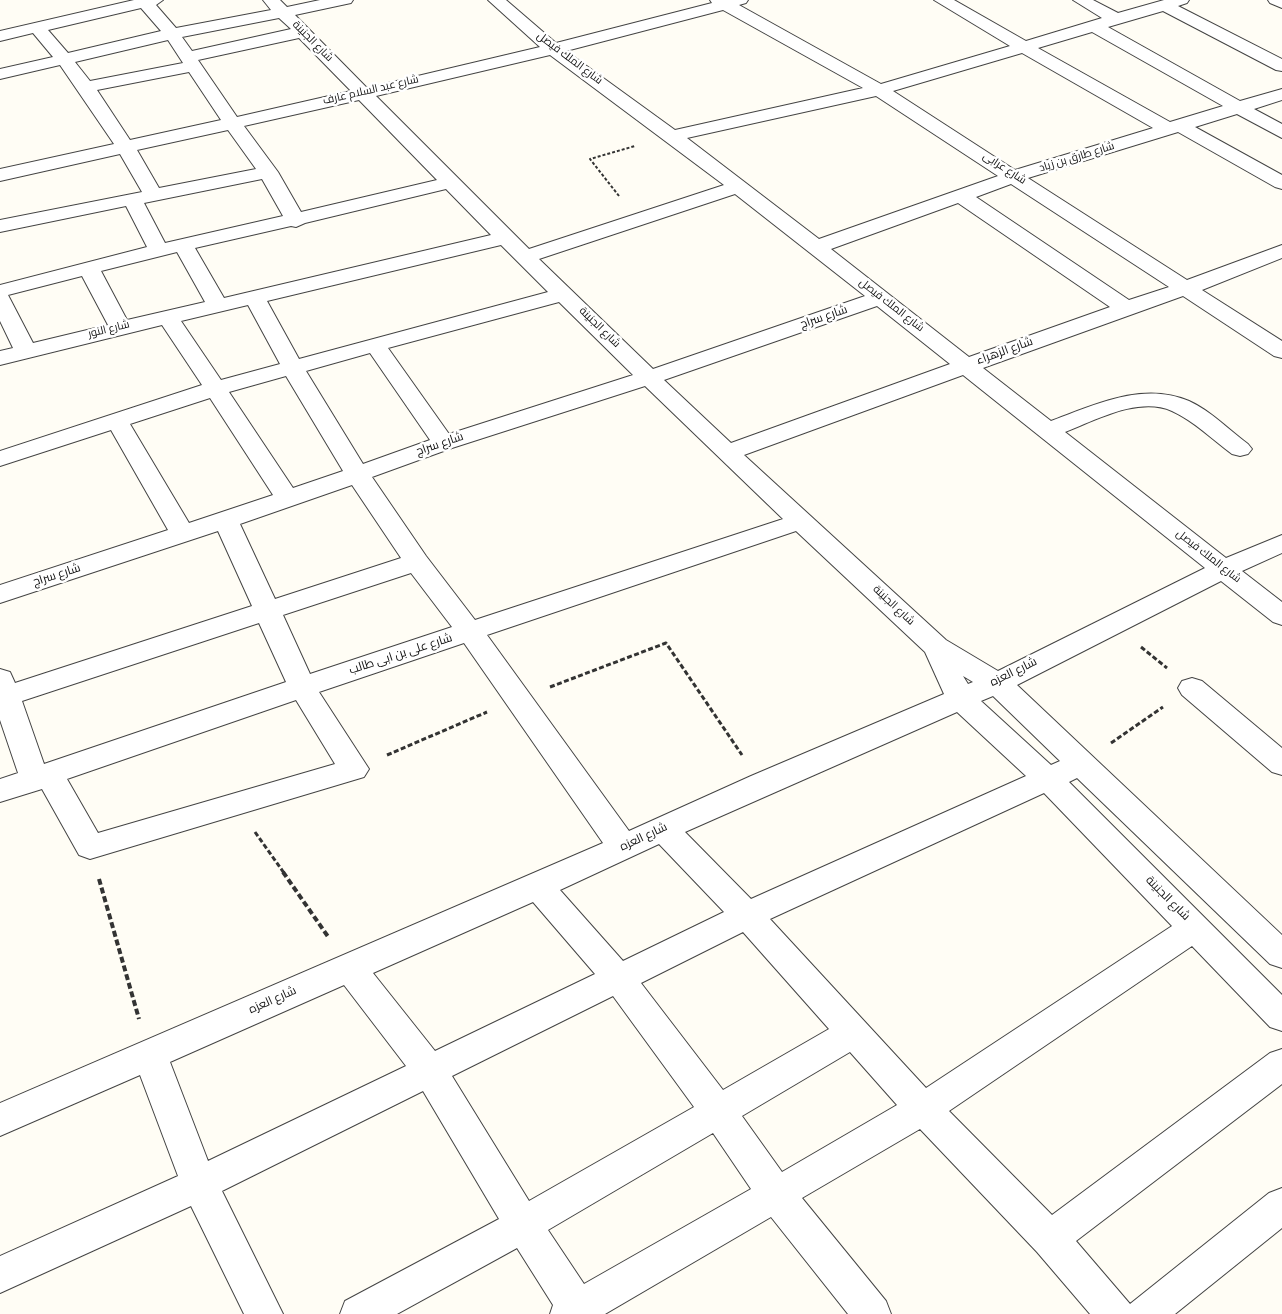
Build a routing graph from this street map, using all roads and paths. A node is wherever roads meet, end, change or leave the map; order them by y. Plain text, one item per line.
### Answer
1 (73, 0) edge
2 (345, 0) edge
3 (496, 0) edge
4 (942, 0) edge
5 (1082, 0) edge
6 (1276, 0) edge
7 (150, 1) edge
8 (728, 1) edge
9 (1173, 2) edge
10 (1282, 3) edge
11 (277, 6) edge
12 (87, 15) junction
13 (1118, 20) junction
14 (1096, 27) junction
15 (37, 28) junction
16 (302, 32) junction
17 (172, 34) junction
18 (0, 36) edge
19 (1021, 47) junction
20 (553, 49) junction
21 (65, 58) junction
22 (190, 62) junction
23 (1282, 66) edge
24 (0, 74) edge
25 (87, 87) junction
26 (879, 90) junction
27 (363, 94) junction
28 (1282, 94) edge
29 (1240, 108) junction
30 (231, 122) junction
31 (1176, 128) junction
32 (1282, 132) edge
33 (672, 136) junction
34 (126, 147) junction
35 (268, 172) junction
36 (0, 175) edge
37 (1015, 176) junction
38 (452, 182) junction
39 (1282, 183) edge
40 (738, 187) junction
41 (153, 194) junction
42 (960, 195) junction
43 (132, 198) junction
44 (656, 216) junction
45 (296, 220) junction
46 (0, 226) edge
47 (505, 238) junction
48 (183, 245) junction
49 (816, 247) junction
50 (159, 251) junction
51 (1282, 251) edge
52 (526, 257) junction
53 (88, 267) junction
54 (1187, 288) junction
55 (0, 291) edge
56 (564, 294) junction
57 (254, 298) junction
58 (881, 298) junction
59 (0, 299) edge
60 (218, 306) junction
61 (1126, 308) junction
62 (168, 317) junction
63 (120, 327) junction
64 (374, 345) junction
65 (1282, 350) edge
66 (26, 352) junction
67 (0, 358) edge
68 (967, 366) junction
69 (293, 368) junction
70 (650, 378) junction
71 (216, 388) junction
72 (117, 422) junction
73 (1048, 431) junction
74 (444, 443) junction
75 (1240, 449) dead end
76 (727, 453) junction
77 (0, 459) edge
78 (357, 474) junction
79 (288, 499) junction
80 (225, 519) junction
81 (802, 521) junction
82 (183, 534) junction
83 (1282, 543) edge
84 (417, 562) junction
85 (1224, 569) junction
86 (0, 594) edge
87 (268, 611) junction
88 (1282, 616) edge
89 (1113, 624) junction
90 (470, 632) junction
91 (936, 647) junction
92 (997, 682) junction
93 (302, 687) junction
94 (1192, 688) junction
95 (2, 691) edge
96 (960, 698) junction
97 (517, 699) junction
98 (1082, 764) junction
99 (1282, 764) edge
100 (354, 769) junction
101 (42, 777) junction
102 (1049, 780) junction
103 (761, 784) junction
104 (0, 791) edge
105 (235, 803) junction
106 (663, 829) junction
107 (90, 847) junction
108 (623, 847) junction
109 (538, 886) junction
110 (747, 915) junction
111 (1195, 927) junction
112 (1282, 955) edge
113 (349, 967) junction
114 (619, 979) junction
115 (1282, 1017) edge
116 (852, 1033) junction
117 (150, 1056) junction
118 (1282, 1064) edge
119 (430, 1071) junction
120 (923, 1109) junction
121 (719, 1112) junction
122 (0, 1120) edge
123 (199, 1184) junction
124 (776, 1194) junction
125 (1282, 1205) edge
126 (523, 1224) junction
127 (1050, 1239) junction
128 (0, 1276) edge
129 (576, 1312) edge
130 (264, 1314) edge
131 (359, 1314) edge
132 (872, 1314) edge
133 (1115, 1314) edge
134 (1145, 1314) edge

1 - 12 street
2 - 11 street
3 - 20 street, شارع الملك فيصل
4 - 19 street
5 - 13 street
6 - 10 street
7 - 12 street
7 - 17 street
8 - 20 street, شارع عبد السلام عارف
8 - 26 street, شارع عرابى
9 - 13 street
9 - 23 street
11 - 16 street, شارع الجنينة
11 - 17 street
12 - 15 street
13 - 14 street
14 - 19 street
14 - 29 street
15 - 18 street
15 - 21 street
16 - 22 street
16 - 27 street, شارع الجنينة
17 - 21 street
17 - 22 street
19 - 26 street
19 - 31 street
20 - 27 street, شارع عبد السلام عارف
20 - 33 street, شارع الملك فيصل
21 - 24 street
21 - 25 street
22 - 25 street
22 - 30 street
25 - 34 street
26 - 33 street
26 - 37 street, شارع عرابى
27 - 30 street, شارع عبد السلام عارف
27 - 38 street, شارع الجنينة
28 - 29 street, شارع طارق بن زياد
29 - 31 street, شارع طارق بن زياد
29 - 32 street
30 - 34 street, شارع عبد السلام عارف
30 - 35 street
31 - 37 street, شارع طارق بن زياد
31 - 39 street
33 - 40 street, شارع الملك فيصل
33 - 44 path
34 - 36 street, شارع عبد السلام عارف
34 - 41 street
35 - 41 street
35 - 45 street
37 - 42 street, شارع طارق بن زياد
37 - 54 street, شارع عرابى
38 - 45 street
38 - 47 street, شارع الجنينة
40 - 44 street
40 - 49 street, شارع الملك فيصل
41 - 43 street
42 - 49 street, شارع طارق بن زياد
42 - 61 street
43 - 46 street
43 - 50 street
44 - 52 street
45 - 48 street
47 - 52 street, شارع الجنينة
47 - 57 street, شارع النور
48 - 50 street
48 - 60 street
49 - 58 street, شارع الملك فيصل
50 - 53 street
51 - 54 street, شارع الزهراء
52 - 56 street, شارع الجنينة
53 - 55 street
53 - 63 street
54 - 61 street, شارع الزهراء
54 - 65 street, شارع عرابى
56 - 64 street
56 - 70 street, شارع الجنينة
57 - 60 street, شارع النور
57 - 69 street
58 - 68 street, شارع الملك فيصل
58 - 70 street, شارع سراج
59 - 66 street
60 - 62 street, شارع النور
61 - 68 street, شارع الزهراء
62 - 63 street, شارع النور
62 - 71 street
63 - 66 street, شارع النور
64 - 69 street
64 - 74 street
66 - 67 street, شارع النور
68 - 73 street, شارع الملك فيصل
68 - 76 street, شارع الزهراء
69 - 71 street
69 - 78 street
70 - 74 street, شارع سراج
70 - 76 street, شارع الجنينة
71 - 72 street
71 - 79 street
72 - 77 street
72 - 82 street
73 - 75 street
73 - 85 street, شارع الملك فيصل
74 - 78 street, شارع سراج
76 - 81 street, شارع الجنينة
78 - 79 street, شارع سراج
78 - 84 street
79 - 80 street, شارع سراج
80 - 82 street, شارع سراج
80 - 87 street
81 - 90 street, شارع على بن ابى طالب
81 - 91 street, شارع الجنينة
82 - 86 street, شارع سراج
83 - 85 street, شارع العزه
84 - 87 street
84 - 90 street
85 - 88 street, شارع الملك فيصل
85 - 89 street, شارع العزه
87 - 93 street
87 - 95 street
89 - 92 street, شارع العزه
89 - 94 path
90 - 93 street, شارع على بن ابى طالب
90 - 97 street
91 - 92 street, شارع الجنينة
91 - 96 street, شارع الجنينة
92 - 96 street, شارع العزه
92 - 98 street, شارع الجنينة
93 - 100 street
93 - 101 street, شارع على بن ابى طالب
94 - 98 path
94 - 99 street
95 - 101 street
96 - 102 street, شارع الجنينة
96 - 103 street, شارع العزه
97 - 100 path
97 - 103 path
97 - 108 street
98 - 102 street
98 - 112 street, شارع الجنينة
100 - 105 street
101 - 104 street, شارع على بن ابى طالب
101 - 107 street
102 - 110 street
102 - 111 street, شارع الجنينة
103 - 106 street, شارع العزه
105 - 107 street
105 - 113 path
106 - 108 street, شارع العزه
106 - 110 street
107 - 117 path
108 - 109 street, شارع العزه
109 - 113 street, شارع العزه
109 - 114 street
110 - 114 street
110 - 116 street
111 - 115 street, شارع الجنينة
111 - 120 street
113 - 117 street, شارع العزه
113 - 119 street
114 - 119 street
114 - 121 street
116 - 120 street
116 - 121 street
117 - 122 street, شارع العزه
117 - 123 street
118 - 127 street
119 - 123 street
119 - 126 street
120 - 124 street
120 - 127 street
121 - 124 street
121 - 126 street
123 - 128 street
123 - 130 street
124 - 129 street
124 - 132 street
125 - 134 street
126 - 129 street
126 - 131 street
127 - 133 street

